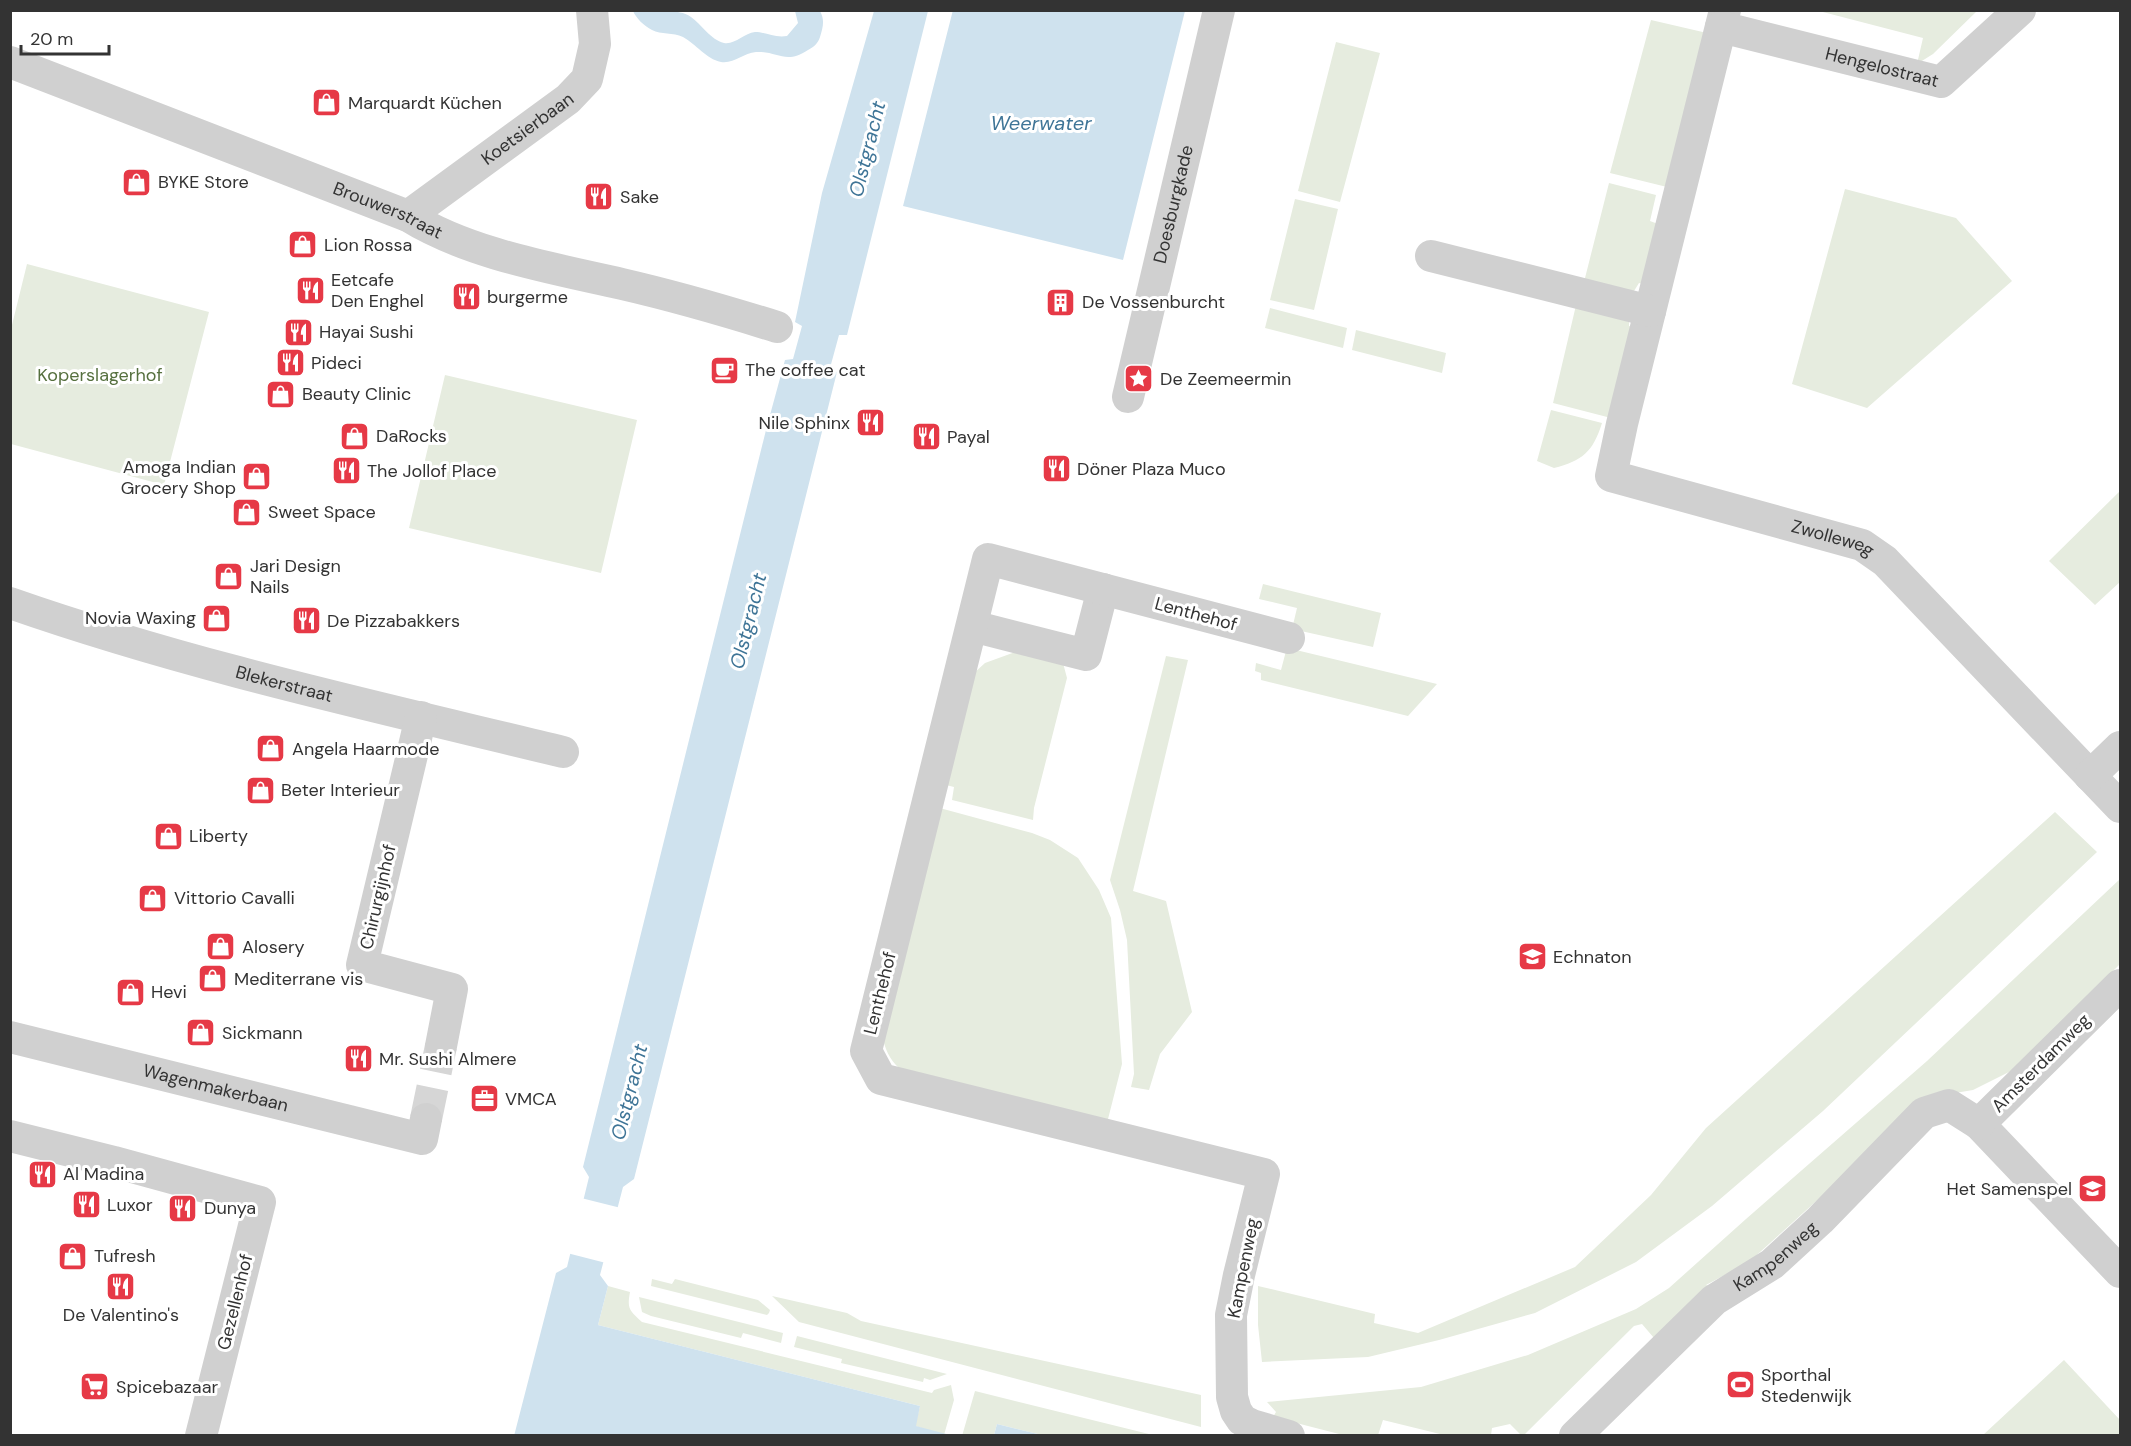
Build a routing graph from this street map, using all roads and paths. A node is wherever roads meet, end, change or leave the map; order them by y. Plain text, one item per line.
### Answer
1 (592, 10) edge
2 (1219, 10) edge
3 (2020, 10) edge
4 (1723, 19) edge
5 (10, 62) edge
6 (408, 216) junction
7 (1431, 256) dead end
8 (1650, 312) junction
9 (777, 327) dead end
10 (1128, 397) dead end
11 (1102, 590) junction
12 (10, 603) edge
13 (972, 626) junction
14 (1289, 638) dead end
15 (421, 717) junction
16 (2121, 747) edge
17 (563, 752) dead end
18 (2090, 776) junction
19 (2121, 807) edge
20 (2121, 984) edge
21 (10, 1037) edge
22 (441, 1046) tunnel mouth
23 (1979, 1124) junction
24 (424, 1129) dead end
25 (10, 1136) edge
26 (1264, 1174) joint
27 (2121, 1272) edge
28 (201, 1436) edge
29 (1289, 1436) edge
30 (1575, 1436) edge

1 - 6 street, Koetsierbaan
2 - 10 street, Doesburgkade
3 - 4 street, Hengelostraat
4 - 8 street, Zwolleweg
5 - 6 street, Brouwerstraat
6 - 9 street, Brouwerstraat
7 - 8 street
8 - 18 street, Zwolleweg
11 - 13 street
11 - 13 street, Lenthehof
11 - 14 street, Lenthehof
12 - 15 street, Blekerstraat
13 - 26 street, Lenthehof
15 - 17 street, Blekerstraat
15 - 22 street, Chirurgijnhof
16 - 18 street
18 - 19 street, Zwolleweg
20 - 23 street, Amsterdamweg
21 - 24 street, Wagenmakerbaan
23 - 27 street, Amsterdamweg
23 - 30 street, Kampenweg
25 - 28 street, Gezellenhof
26 - 29 street, Kampenweg

